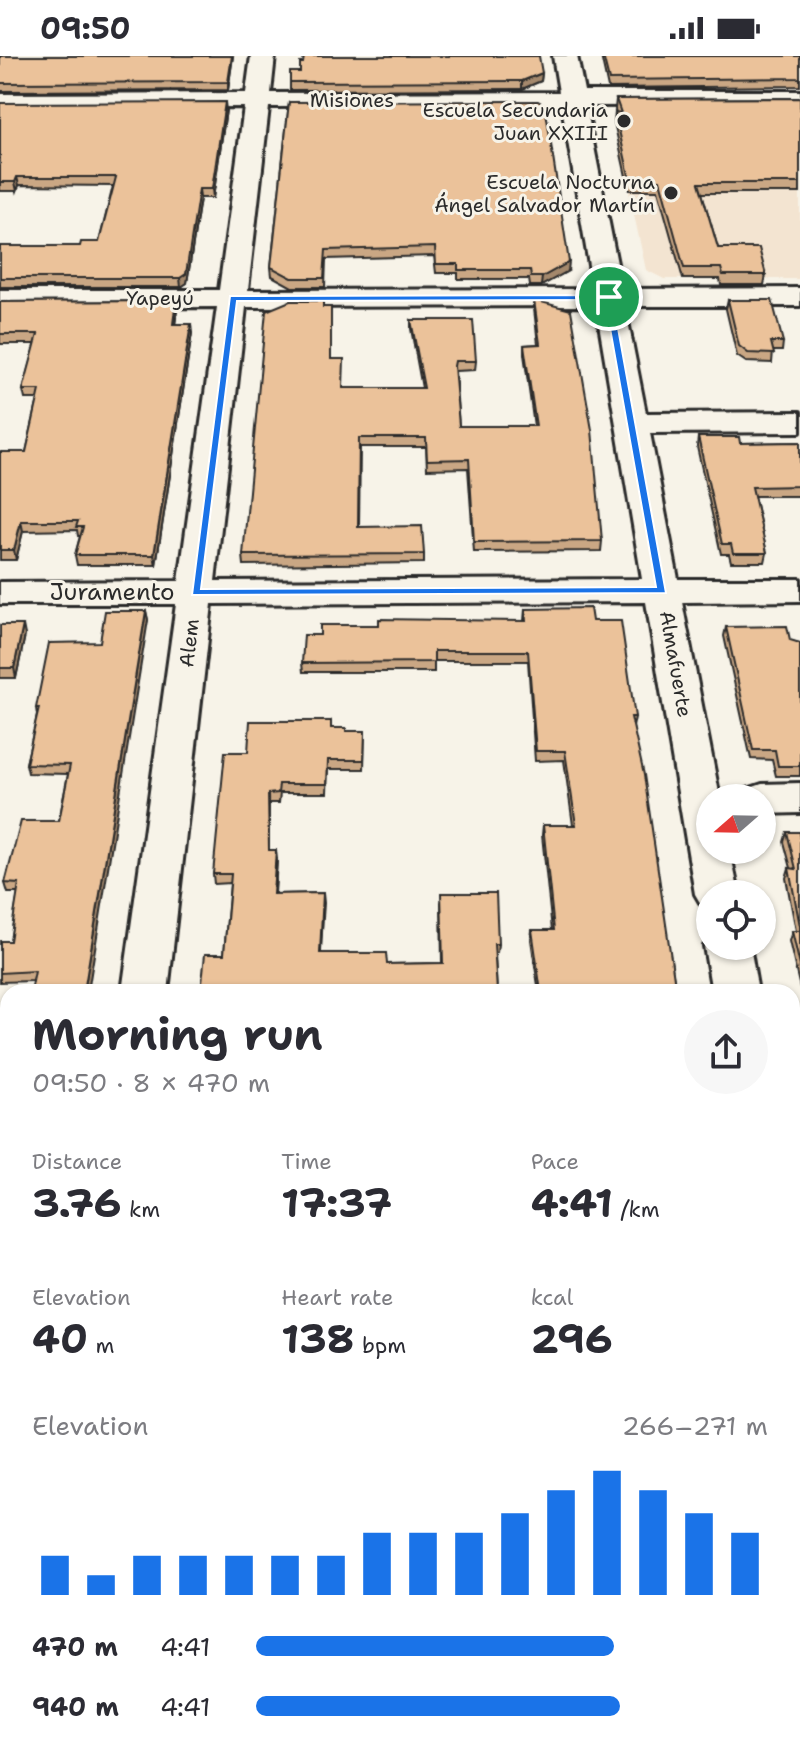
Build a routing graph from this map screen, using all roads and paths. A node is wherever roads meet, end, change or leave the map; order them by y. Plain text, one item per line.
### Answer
1 (263, 56) edge
2 (565, 56) edge
3 (800, 98) edge
4 (572, 99) junction
5 (258, 100) junction
6 (0, 101) edge
7 (609, 297) junction
8 (800, 297) edge
9 (233, 298) junction
10 (0, 299) edge
11 (800, 422) edge
12 (631, 423) junction
13 (800, 590) edge
14 (662, 591) junction
15 (196, 592) junction
16 (0, 593) edge
17 (702, 784) edge
18 (800, 798) edge
19 (776, 799) edge
20 (729, 960) edge
21 (146, 984) edge
22 (734, 984) edge

1 - 5 street, Alem
2 - 4 street, Almafuerte
3 - 4 street, Misiones
4 - 5 street, Misiones
4 - 7 street, Almafuerte
5 - 6 street, Misiones
5 - 9 street, Alem
7 - 8 street, Yapeyú
7 - 9 street, Yapeyú
7 - 12 street, Almafuerte
9 - 10 street, Yapeyú
9 - 15 street, Alem
11 - 12 street
12 - 14 street, Almafuerte
13 - 14 street, Juramento
14 - 15 street, Juramento
14 - 17 street, Almafuerte
15 - 16 street, Juramento
15 - 21 street, Alem
18 - 19 street
20 - 22 street

